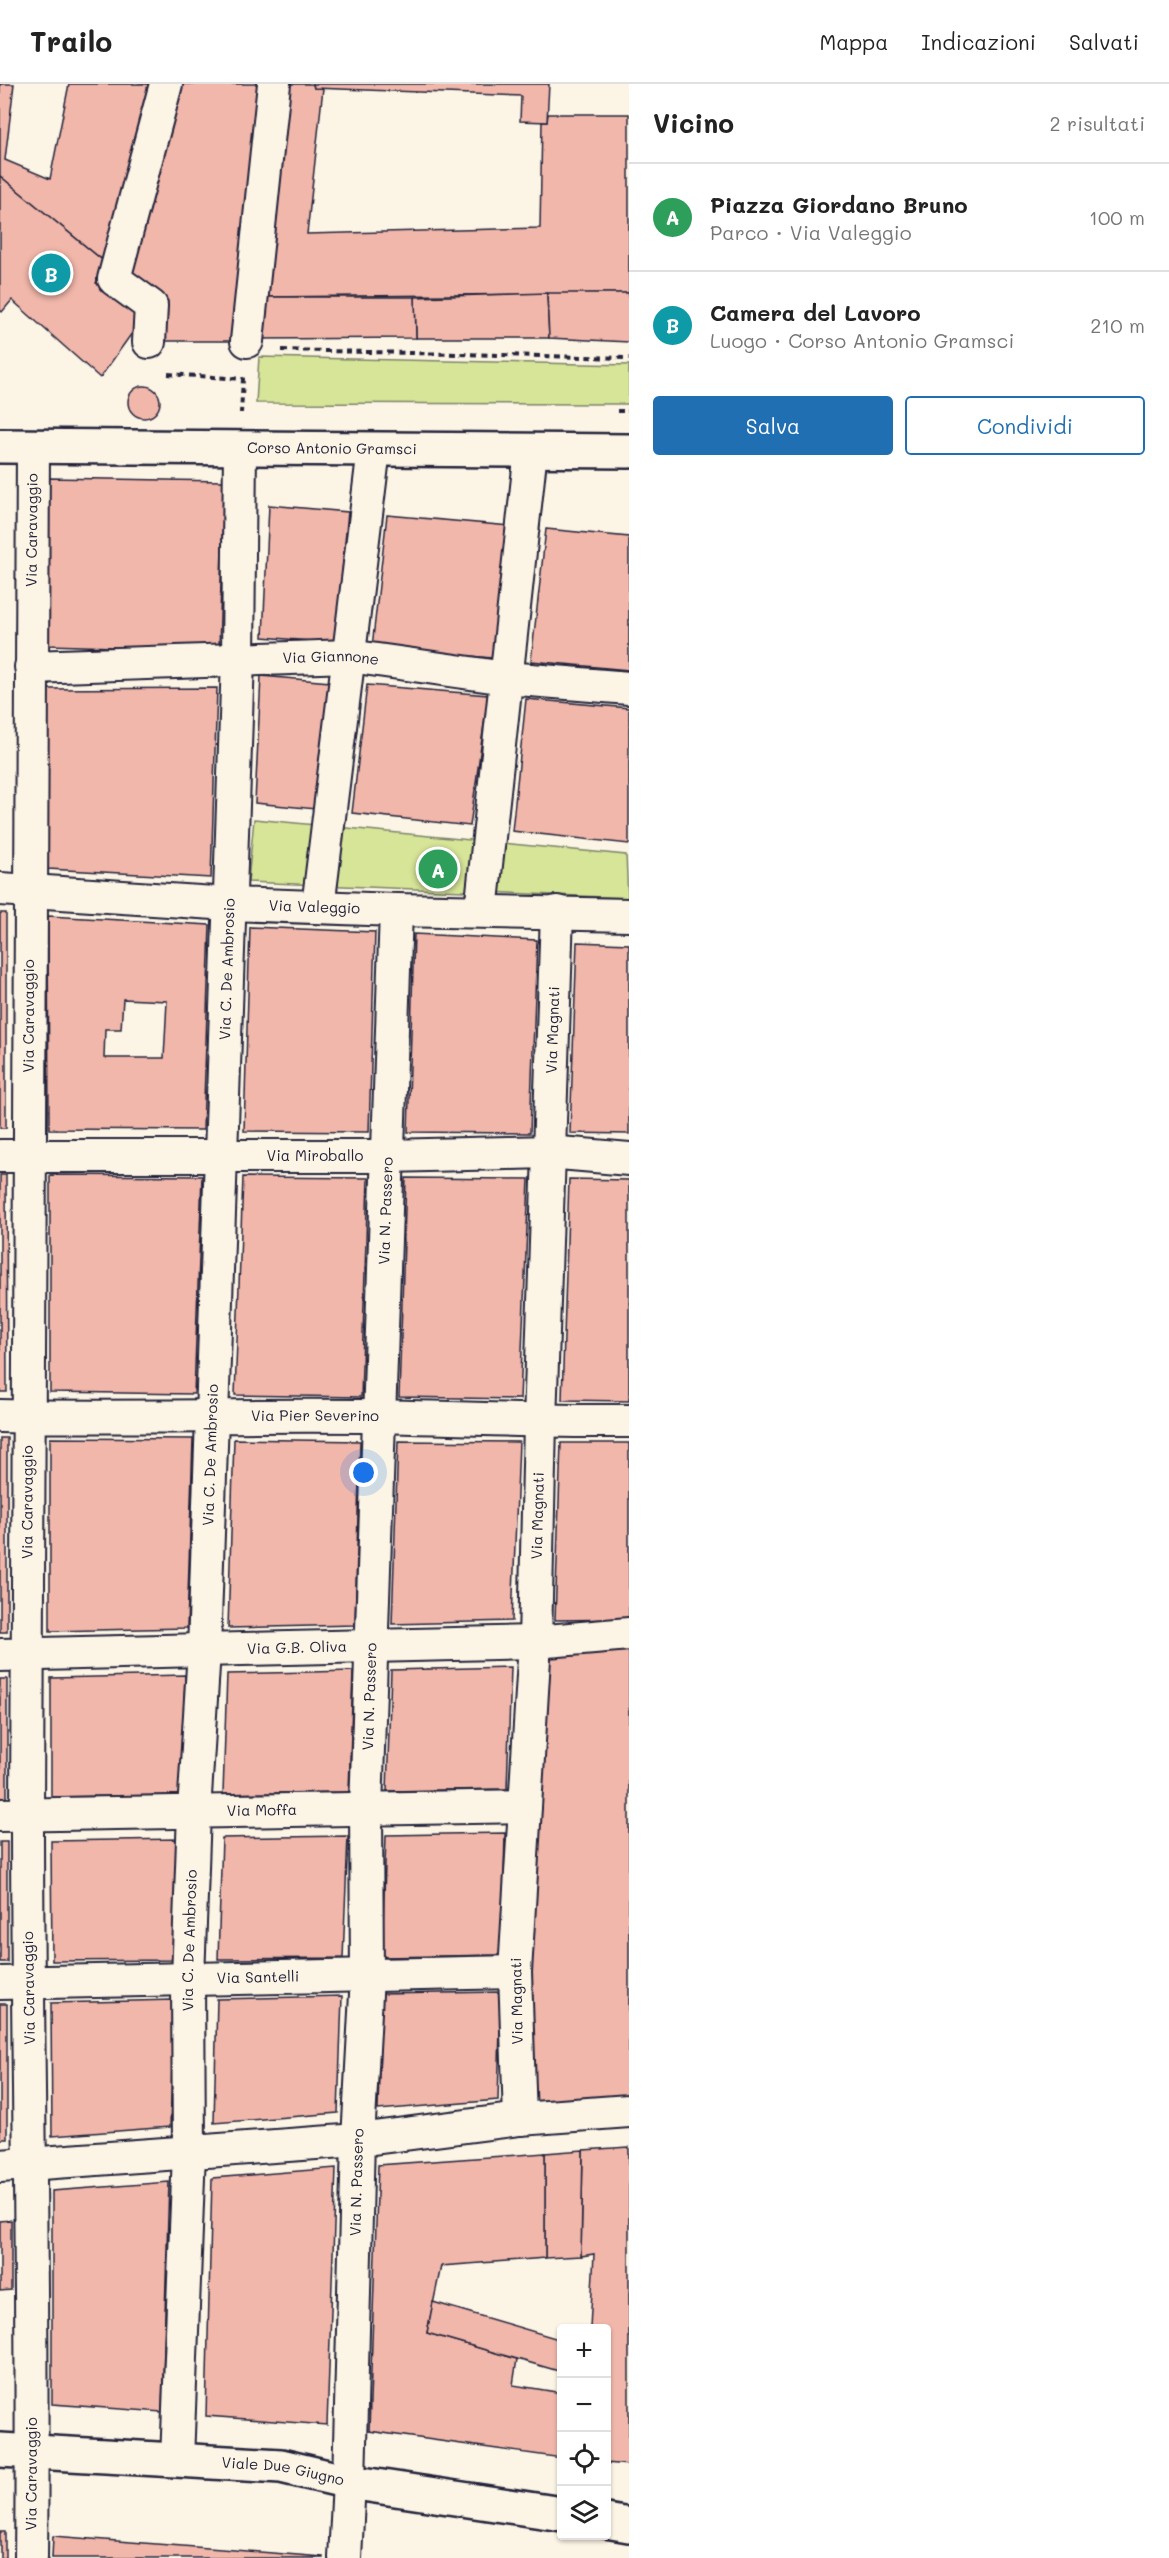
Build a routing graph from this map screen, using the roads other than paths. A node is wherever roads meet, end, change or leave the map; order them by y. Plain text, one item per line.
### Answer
1 (166, 84) edge
2 (274, 84) edge
3 (247, 340) road end
4 (149, 342) road end
5 (0, 446) edge
6 (33, 446) junction
7 (240, 448) junction
8 (374, 449) junction
9 (531, 450) junction
10 (629, 451) edge
11 (348, 656) junction
12 (238, 659) junction
13 (31, 667) junction
14 (506, 678) junction
15 (629, 688) edge
16 (14, 890) edge
17 (230, 904) junction
18 (318, 907) junction
19 (396, 910) junction
20 (481, 912) junction
21 (557, 912) junction
22 (629, 915) edge
23 (548, 1152) junction
24 (221, 1154) junction
25 (14, 1156) edge
26 (388, 1156) junction
27 (629, 1159) edge
28 (212, 1415) junction
29 (14, 1416) edge
30 (380, 1416) junction
31 (629, 1421) edge
32 (540, 1422) junction
33 (629, 1635) edge
34 (535, 1642) junction
35 (372, 1646) junction
36 (204, 1650) junction
37 (14, 1654) edge
38 (525, 1806) junction
39 (366, 1809) junction
40 (194, 1812) junction
41 (14, 1814) edge
42 (515, 1972) junction
43 (367, 1976) junction
44 (188, 1979) junction
45 (14, 1983) edge
46 (629, 2111) edge
47 (520, 2119) junction
48 (358, 2140) junction
49 (189, 2152) junction
50 (31, 2164) junction
51 (0, 2166) edge
52 (0, 2450) edge
53 (32, 2452) junction
54 (177, 2460) junction
55 (349, 2482) junction
56 (557, 2513) edge
57 (611, 2522) edge
58 (629, 2525) edge
59 (31, 2558) edge
60 (345, 2558) edge

1 - 4 street
2 - 3 street
5 - 6 street, Corso Antonio Gramsci
6 - 7 street, Corso Antonio Gramsci
6 - 13 street, Via Caravaggio
7 - 8 street, Corso Antonio Gramsci
7 - 12 street, Via C. De Ambrosio
8 - 9 street, Corso Antonio Gramsci
8 - 11 street
9 - 10 street, Corso Antonio Gramsci
9 - 14 street
11 - 12 street, Via Giannone
11 - 14 street, Via Giannone
11 - 18 street
12 - 13 street, Via Giannone
12 - 17 street, Via C. De Ambrosio
13 - 16 street, Via Caravaggio
14 - 15 street, Via Giannone
14 - 20 street
16 - 17 street, Via Valeggio
16 - 25 street, Via Caravaggio
17 - 18 street, Via Valeggio
17 - 24 street, Via C. De Ambrosio
18 - 19 street, Via Valeggio
19 - 20 street, Via Valeggio
19 - 26 street, Via N. Passero
20 - 21 street, Via Valeggio
21 - 22 street, Via Valeggio
21 - 23 street, Via Magnati
23 - 26 street, Via Miroballo
23 - 27 street, Via Miroballo
23 - 32 street, Via Magnati
24 - 25 street, Via Miroballo
24 - 26 street, Via Miroballo
24 - 28 street, Via C. De Ambrosio
25 - 29 street, Via Caravaggio
26 - 30 street, Via N. Passero
28 - 29 street, Via Pier Severino
28 - 30 street, Via Pier Severino
28 - 36 street, Via C. De Ambrosio
29 - 37 street, Via Caravaggio
30 - 32 street, Via Pier Severino
30 - 35 street, Via N. Passero
31 - 32 street, Via Pier Severino
32 - 34 street, Via Magnati
33 - 34 street, Via G.B. Oliva
34 - 35 street, Via G.B. Oliva
34 - 38 street, Via Magnati
35 - 36 street, Via G.B. Oliva
35 - 39 street, Via N. Passero
36 - 37 street, Via G.B. Oliva
36 - 40 street, Via C. De Ambrosio
37 - 41 street, Via Caravaggio
38 - 39 street, Via Moffa
38 - 42 street, Via Magnati
39 - 40 street, Via Moffa
39 - 43 street, Via N. Passero
40 - 41 street, Via Moffa
40 - 44 street, Via C. De Ambrosio
41 - 45 street, Via Caravaggio
42 - 43 street, Via Santelli
42 - 47 street, Via Magnati
43 - 44 street, Via Santelli
43 - 48 street, Via N. Passero
44 - 45 street, Via Santelli
44 - 49 street, Via C. De Ambrosio
45 - 50 street, Via Caravaggio
46 - 47 street
47 - 48 street
48 - 49 street
48 - 55 street, Via N. Passero
49 - 50 street
49 - 54 street, Via C. De Ambrosio
50 - 51 street
50 - 53 street, Via Caravaggio
52 - 53 street, Viale Due Giugno
53 - 54 street, Viale Due Giugno
53 - 59 street, Via Caravaggio
54 - 55 street, Viale Due Giugno
55 - 56 street, Viale Due Giugno
55 - 60 street, Via N. Passero
57 - 58 street

